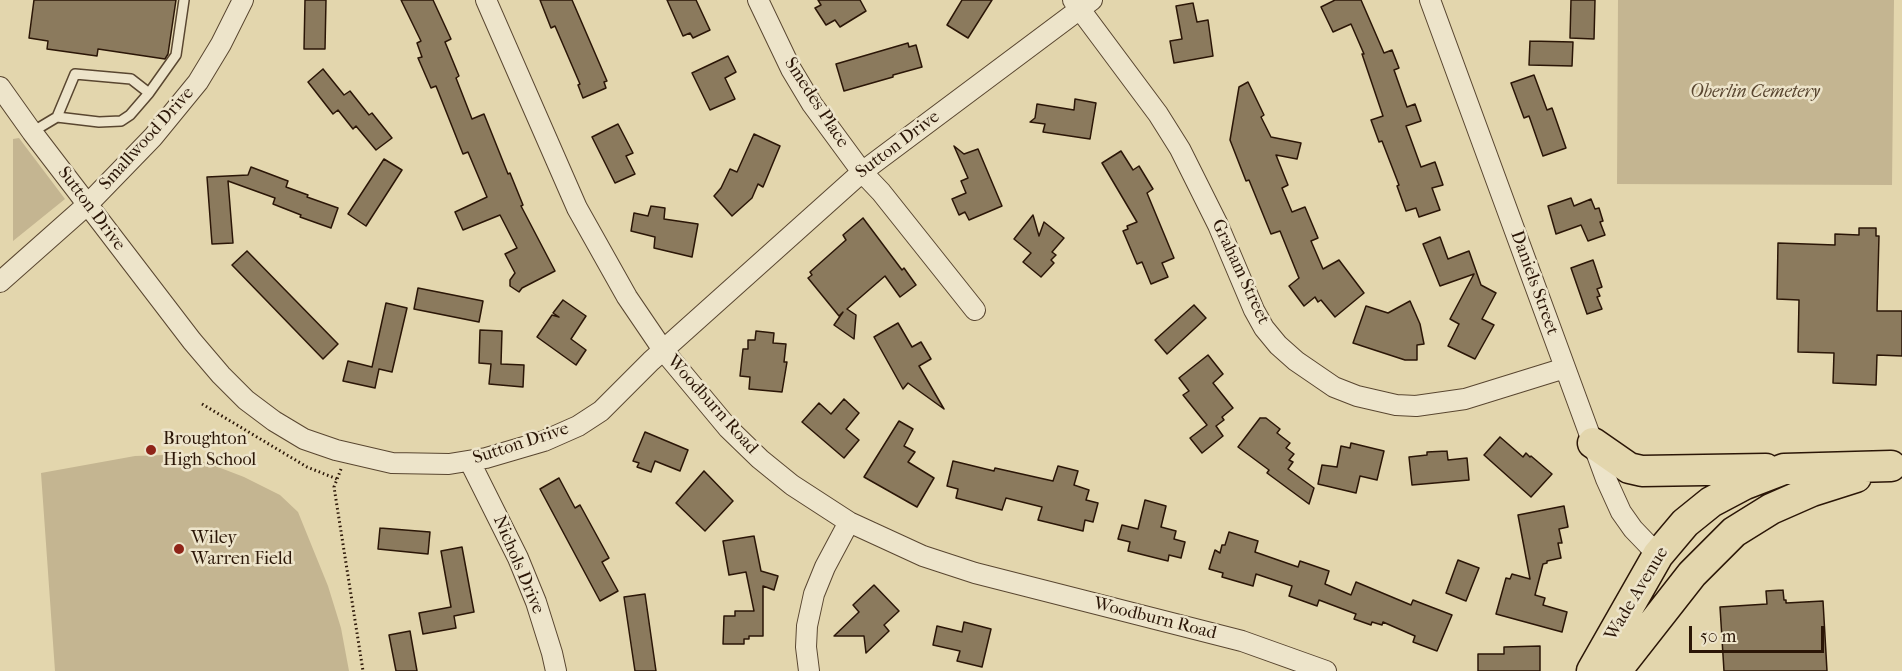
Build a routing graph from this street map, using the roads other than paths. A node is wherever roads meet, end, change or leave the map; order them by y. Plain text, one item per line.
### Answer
1 (184, 0) edge
2 (242, 0) edge
3 (486, 0) edge
4 (758, 0) edge
5 (1430, 0) edge
6 (1082, 3) edge
7 (0, 87) edge
8 (149, 93) junction
9 (57, 117) junction
10 (32, 132) junction
11 (861, 172) junction
12 (88, 204) junction
13 (0, 282) edge
14 (975, 310) dead end
15 (663, 350) junction
16 (1565, 368) junction
17 (1593, 443) junction
18 (470, 462) junction
19 (1896, 465) edge
20 (1784, 469) junction
21 (1812, 491) junction
22 (849, 522) junction
23 (1658, 555) junction
24 (1619, 668) edge
25 (555, 671) edge
26 (808, 671) edge
27 (1326, 671) edge
28 (1592, 671) edge

1 - 8 lane
2 - 12 street, Smallwood Drive
3 - 15 street, Woodburn Road
4 - 11 street, Smedes Place
5 - 16 street, Daniels Street
6 - 11 street, Sutton Drive
6 - 16 street, Graham Street
7 - 10 street, Sutton Drive
8 - 9 lane
8 - 9 lane
9 - 10 lane
10 - 12 street, Sutton Drive
11 - 14 street, Smedes Place
11 - 15 street, Sutton Drive
12 - 13 street, Smallwood Drive
12 - 18 street, Sutton Drive
15 - 18 street, Sutton Drive
15 - 22 street, Woodburn Road
16 - 17 street, Daniels Street
17 - 20 main road
17 - 23 street, Daniels Street
18 - 25 street, Nichols Drive
19 - 20 main road, Wade Avenue
19 - 21 main road, Wade Avenue
20 - 23 main road, Wade Avenue
21 - 23 main road
21 - 24 main road, Wade Avenue
22 - 26 street
22 - 27 street, Woodburn Road
23 - 24 main road
23 - 28 main road, Wade Avenue

